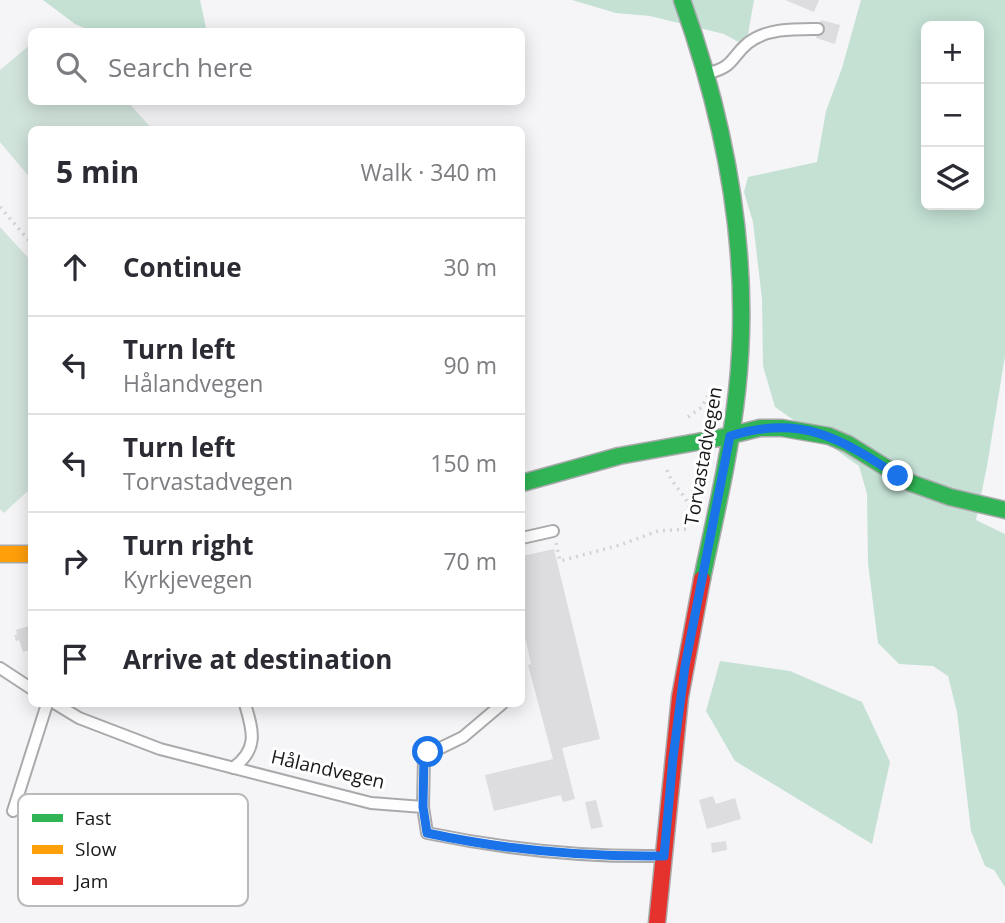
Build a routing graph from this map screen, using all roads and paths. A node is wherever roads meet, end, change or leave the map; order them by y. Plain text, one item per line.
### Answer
1 (682, 0) edge
2 (818, 29) dead end
3 (707, 74) junction
4 (0, 207) edge
5 (28, 239) edge
6 (713, 385) dead end
7 (681, 419) dead end
8 (730, 436) junction
9 (525, 481) edge
10 (1005, 510) edge
11 (689, 529) dead end
12 (553, 531) joint
13 (525, 537) edge
14 (0, 554) edge
15 (28, 554) edge
16 (0, 668) edge
17 (28, 686) edge
18 (46, 707) edge
19 (61, 707) edge
20 (246, 707) edge
21 (498, 707) edge
22 (233, 768) junction
23 (18, 794) edge
24 (18, 795) edge
25 (423, 807) junction
26 (13, 811) dead end
27 (664, 856) junction
28 (657, 923) edge

1 - 3 main road, Torvastadvegen
2 - 3 lane
3 - 8 main road, Torvastadvegen
4 - 5 path
6 - 7 path
8 - 9 main road
8 - 10 main road
8 - 27 main road, Torvastadvegen
11 - 12 path
12 - 13 lane
14 - 15 main road
16 - 17 lane
18 - 23 lane
19 - 22 lane, Hålandvegen
20 - 22 lane
21 - 25 lane
22 - 25 lane, Hålandvegen
24 - 26 lane
25 - 27 lane
27 - 28 main road, Torvastadvegen

